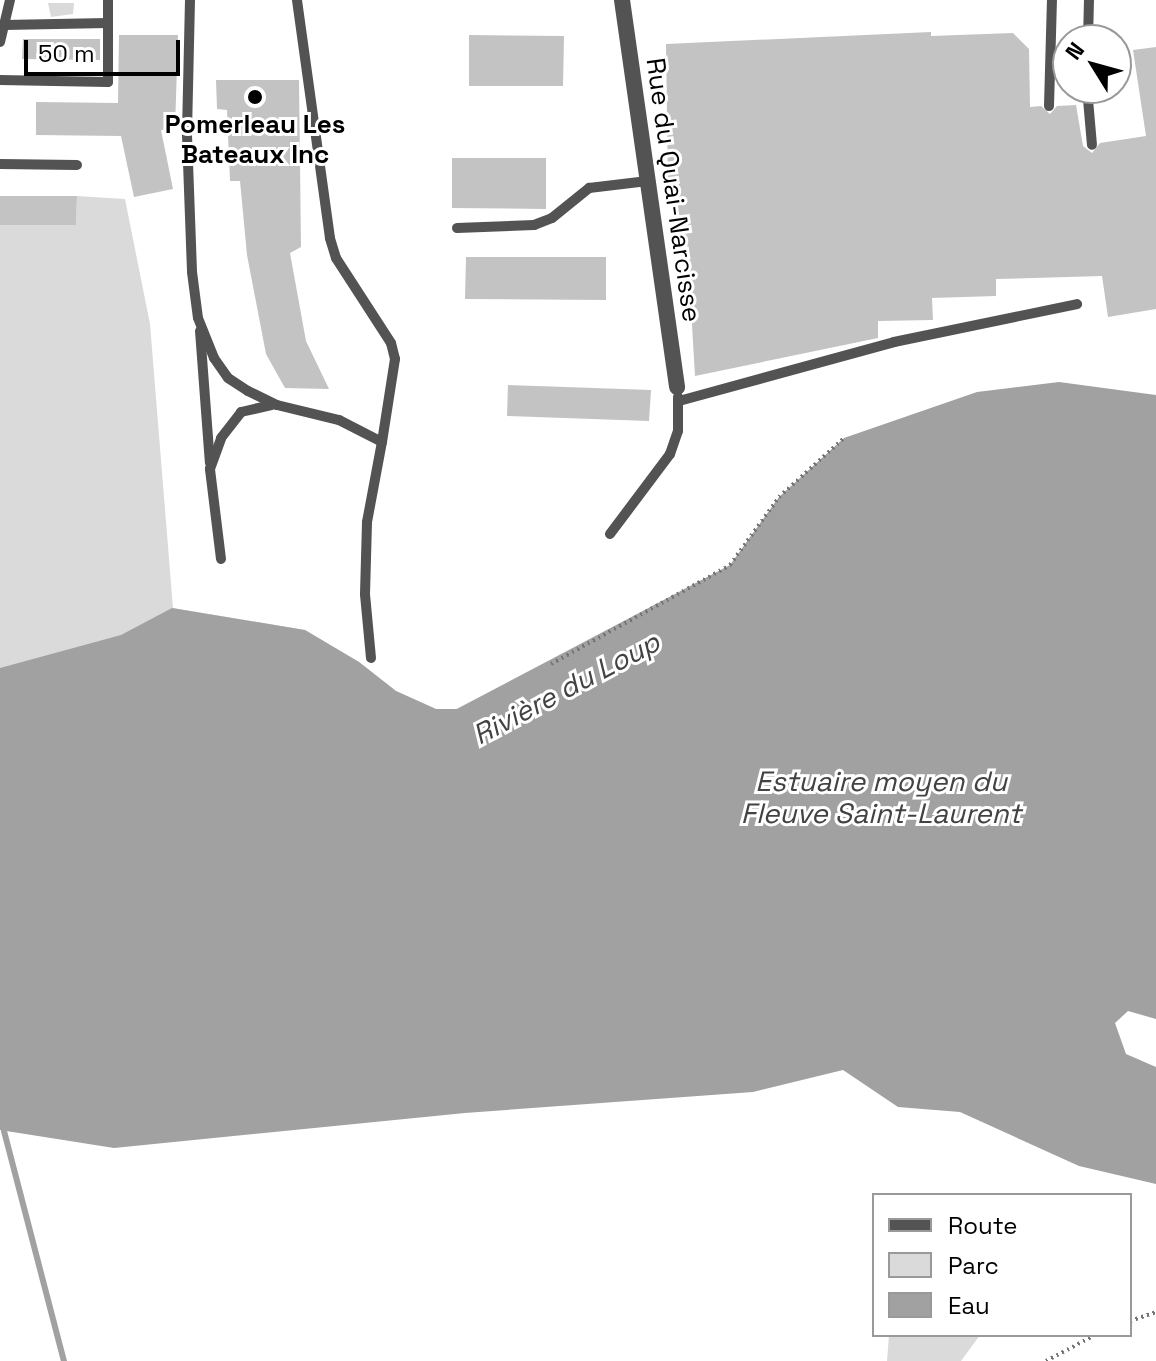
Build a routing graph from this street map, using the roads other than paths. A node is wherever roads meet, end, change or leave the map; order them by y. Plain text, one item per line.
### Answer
1 (10, 0) edge
2 (108, 0) edge
3 (190, 0) edge
4 (297, 0) edge
5 (622, 0) edge
6 (1052, 0) edge
7 (1089, 0) edge
8 (108, 23) junction
9 (1088, 24) edge
10 (4, 25) junction
11 (0, 42) edge
12 (0, 80) edge
13 (1088, 104) edge
14 (1049, 106) dead end
15 (1092, 145) dead end
16 (0, 164) edge
17 (77, 165) dead end
18 (648, 181) junction
19 (457, 228) dead end
20 (1077, 304) dead end
21 (198, 318) junction
22 (678, 394) junction
23 (277, 405) junction
24 (382, 442) junction
25 (210, 469) junction
26 (610, 534) dead end
27 (221, 559) dead end
28 (371, 658) dead end

1 - 10 lane
2 - 8 lane
3 - 21 lane
4 - 24 lane
5 - 18 street, Rue du Quai-Narcisse
6 - 14 lane
7 - 9 lane
8 - 10 lane
8 - 12 lane
10 - 11 lane
13 - 15 lane
16 - 17 lane
18 - 19 lane
18 - 22 street, Rue du Quai-Narcisse
20 - 22 lane
21 - 23 lane
21 - 25 lane
22 - 26 lane
23 - 24 lane
23 - 25 lane
24 - 28 lane
25 - 27 lane

